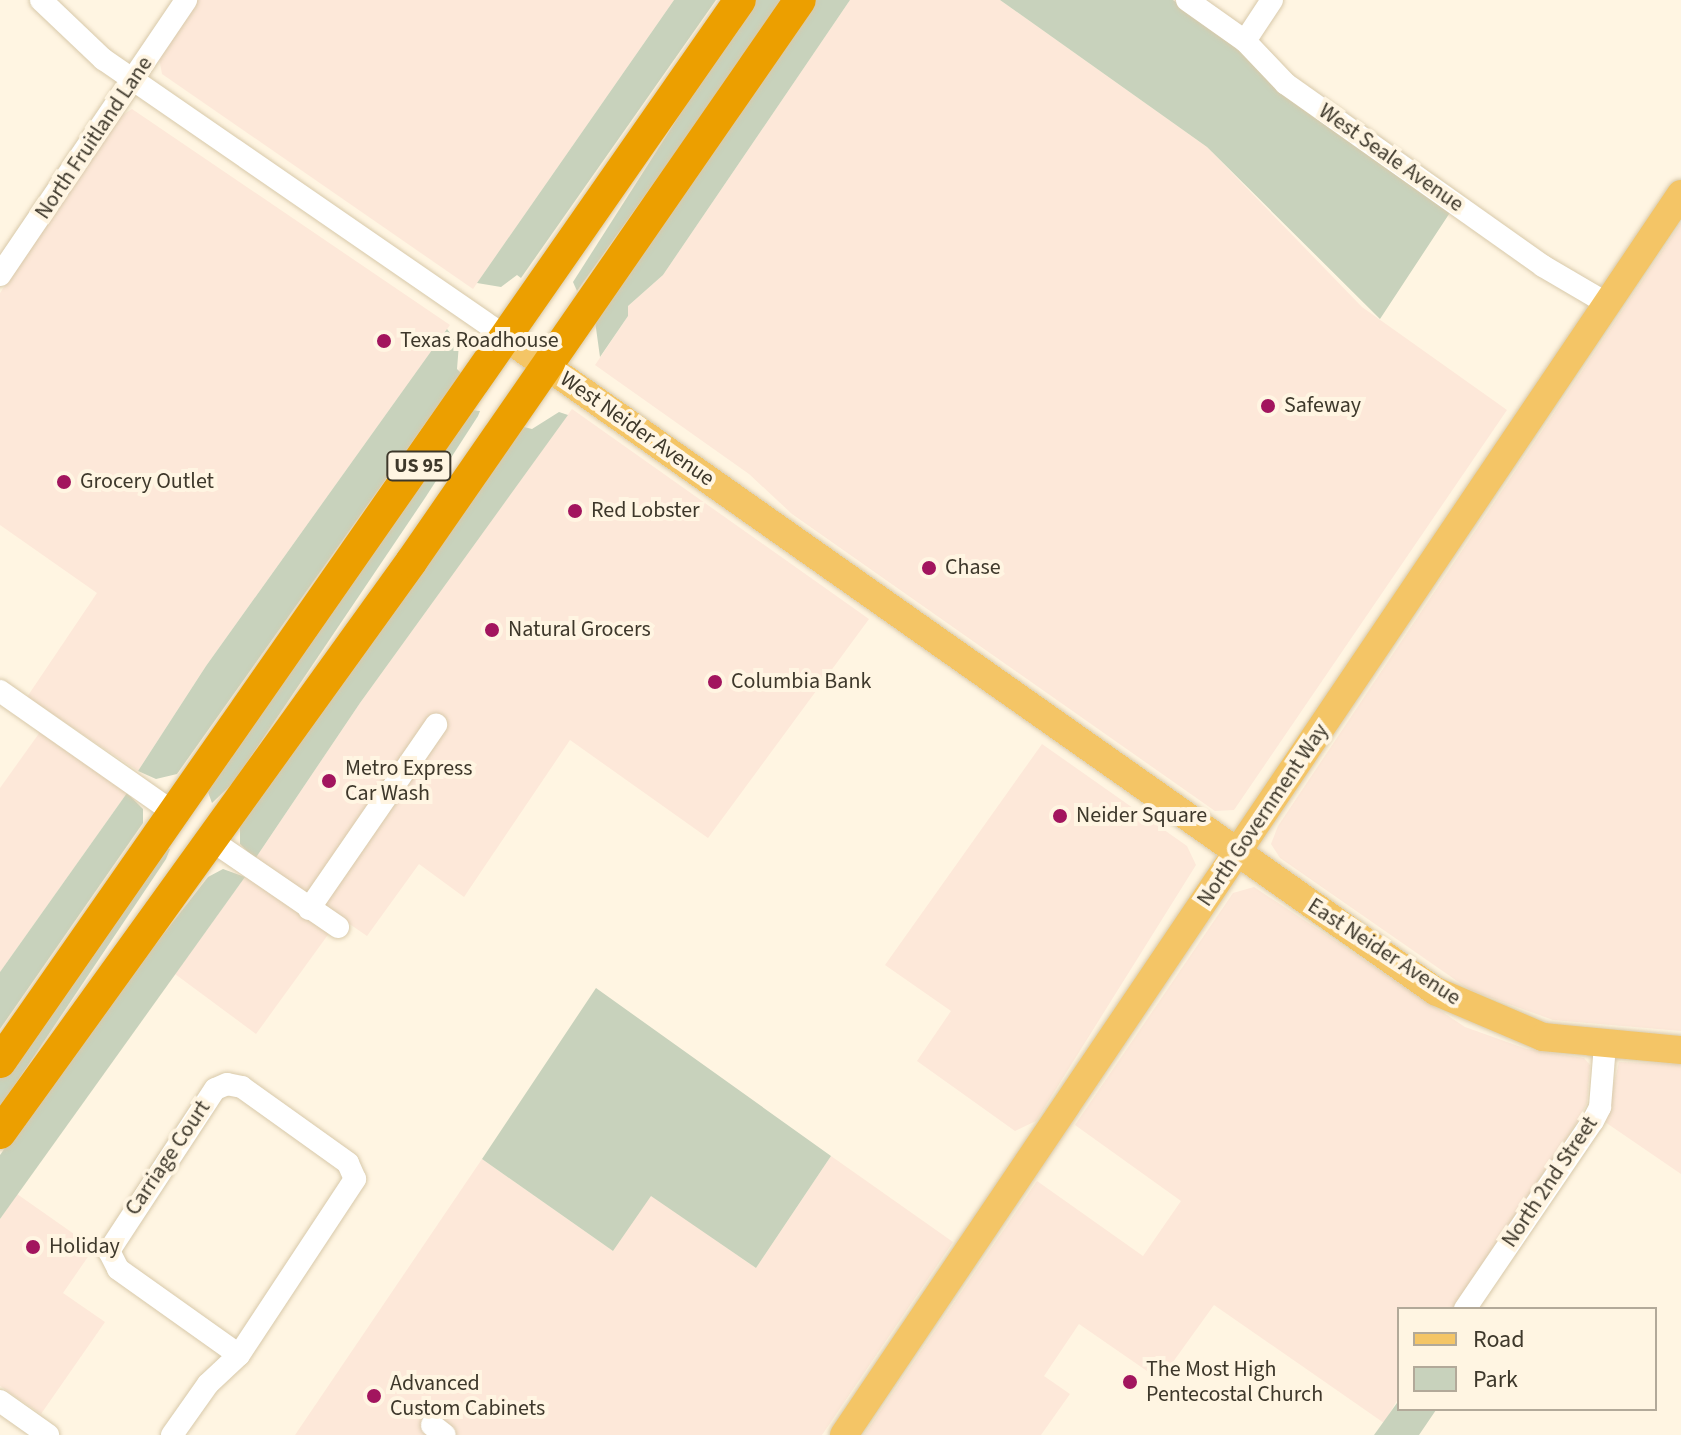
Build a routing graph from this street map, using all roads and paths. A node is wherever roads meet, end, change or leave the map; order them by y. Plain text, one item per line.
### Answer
1 (41, 0) edge
2 (186, 0) edge
3 (740, 0) edge
4 (800, 0) edge
5 (1187, 0) edge
6 (1272, 0) edge
7 (1245, 41) junction
8 (133, 80) junction
9 (1681, 194) edge
10 (0, 275) edge
11 (1606, 303) junction
12 (507, 338) junction
13 (547, 366) junction
14 (0, 691) edge
15 (436, 725) dead end
16 (209, 763) junction
17 (174, 813) junction
18 (211, 840) junction
19 (1239, 852) junction
20 (169, 898) junction
21 (309, 909) junction
22 (338, 927) dead end
23 (1605, 1045) junction
24 (1681, 1050) edge
25 (0, 1062) edge
26 (0, 1133) edge
27 (1466, 1307) edge
28 (239, 1355) junction
29 (0, 1401) edge
30 (48, 1435) edge
31 (172, 1435) edge
32 (844, 1435) edge

1 - 8 street, West Neider Avenue
2 - 8 street, North Fruitland Lane
3 - 12 highway, US 95
4 - 13 highway, US 95
5 - 7 street, West Seale Avenue
6 - 7 street
7 - 11 street, West Seale Avenue
8 - 10 street, North Fruitland Lane
8 - 12 street, West Neider Avenue
9 - 11 main road, North Government Way
11 - 19 main road, North Government Way
12 - 13 main road, West Neider Avenue
12 - 16 highway, US 95
13 - 18 highway, US 95
13 - 19 main road, West Neider Avenue
14 - 17 street
15 - 21 street
16 - 17 highway, US 95
16 - 18 highway
17 - 20 highway
17 - 25 highway, US 95
18 - 20 highway, US 95
18 - 21 street
19 - 23 main road, East Neider Avenue
19 - 32 main road, North Government Way
20 - 26 highway, US 95
21 - 22 street
23 - 24 main road, East Neider Avenue
23 - 27 street, North 2nd Street
28 - 28 street, Carriage Court
28 - 31 street, Carriage Court
29 - 30 street

